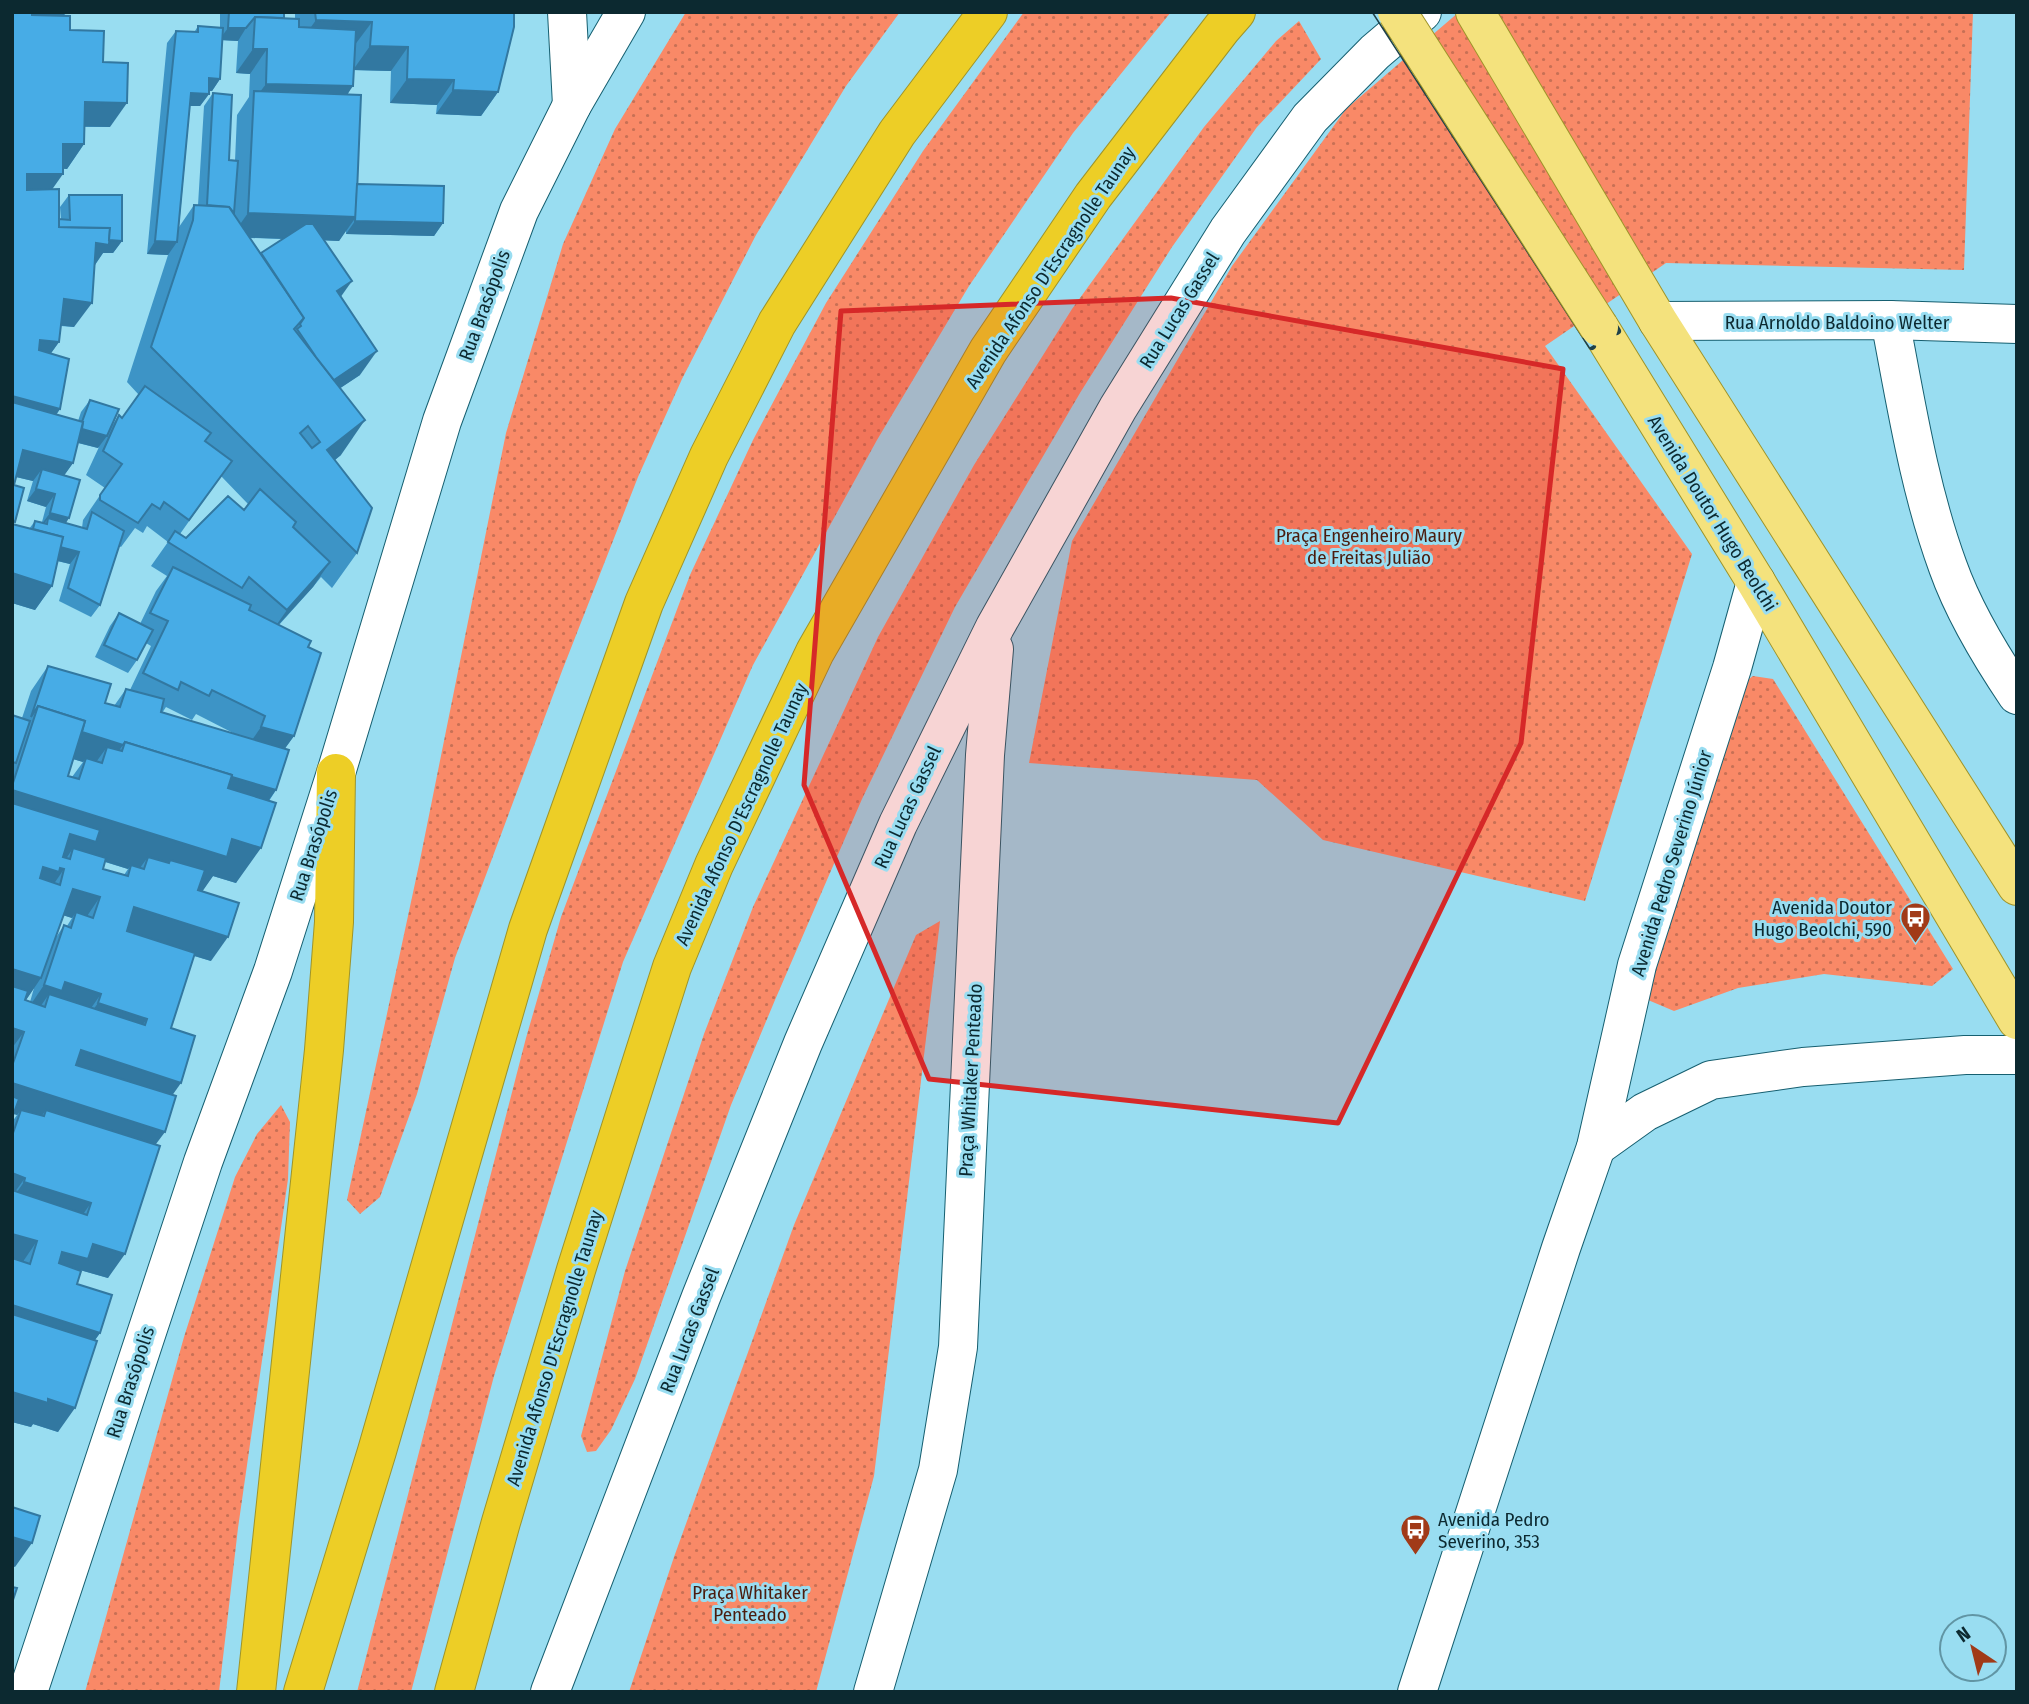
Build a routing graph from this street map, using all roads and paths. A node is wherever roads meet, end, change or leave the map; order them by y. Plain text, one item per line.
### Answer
1 (567, 12) edge
2 (626, 12) edge
3 (988, 12) edge
4 (1397, 12) edge
5 (1422, 12) edge
6 (1475, 12) edge
7 (1229, 20) edge
8 (572, 105) junction
9 (1890, 320) junction
10 (1658, 321) junction
11 (2017, 324) edge
12 (1756, 582) junction
13 (995, 627) junction
14 (2017, 695) edge
15 (336, 773) junction
16 (2017, 886) edge
17 (2017, 1020) edge
18 (2017, 1055) edge
19 (1596, 1147) junction
20 (28, 1692) edge
21 (256, 1692) edge
22 (303, 1692) edge
23 (454, 1692) edge
24 (550, 1692) edge
25 (873, 1692) edge
26 (1416, 1692) edge

1 - 8 street
2 - 8 street, Rua Brasópolis
3 - 22 highway
4 - 12 main road, Avenida Doutor Hugo Beolchi, bridge
5 - 13 street, Rua Lucas Gassel
6 - 10 main road
7 - 23 highway, Avenida Afonso D'Escragnolle Taunay
8 - 15 street, Rua Brasópolis
9 - 10 street, Rua Arnoldo Baldoino Welter
9 - 11 street, Rua Arnoldo Baldoino Welter
9 - 14 street
10 - 16 main road
12 - 17 main road, Avenida Doutor Hugo Beolchi
12 - 19 street, Avenida Pedro Severino Júnior
13 - 24 street, Rua Lucas Gassel
13 - 25 street, Praça Whitaker Penteado
15 - 20 street, Rua Brasópolis
15 - 21 highway
18 - 19 street
19 - 26 street, Avenida Pedro Severino Júnior

